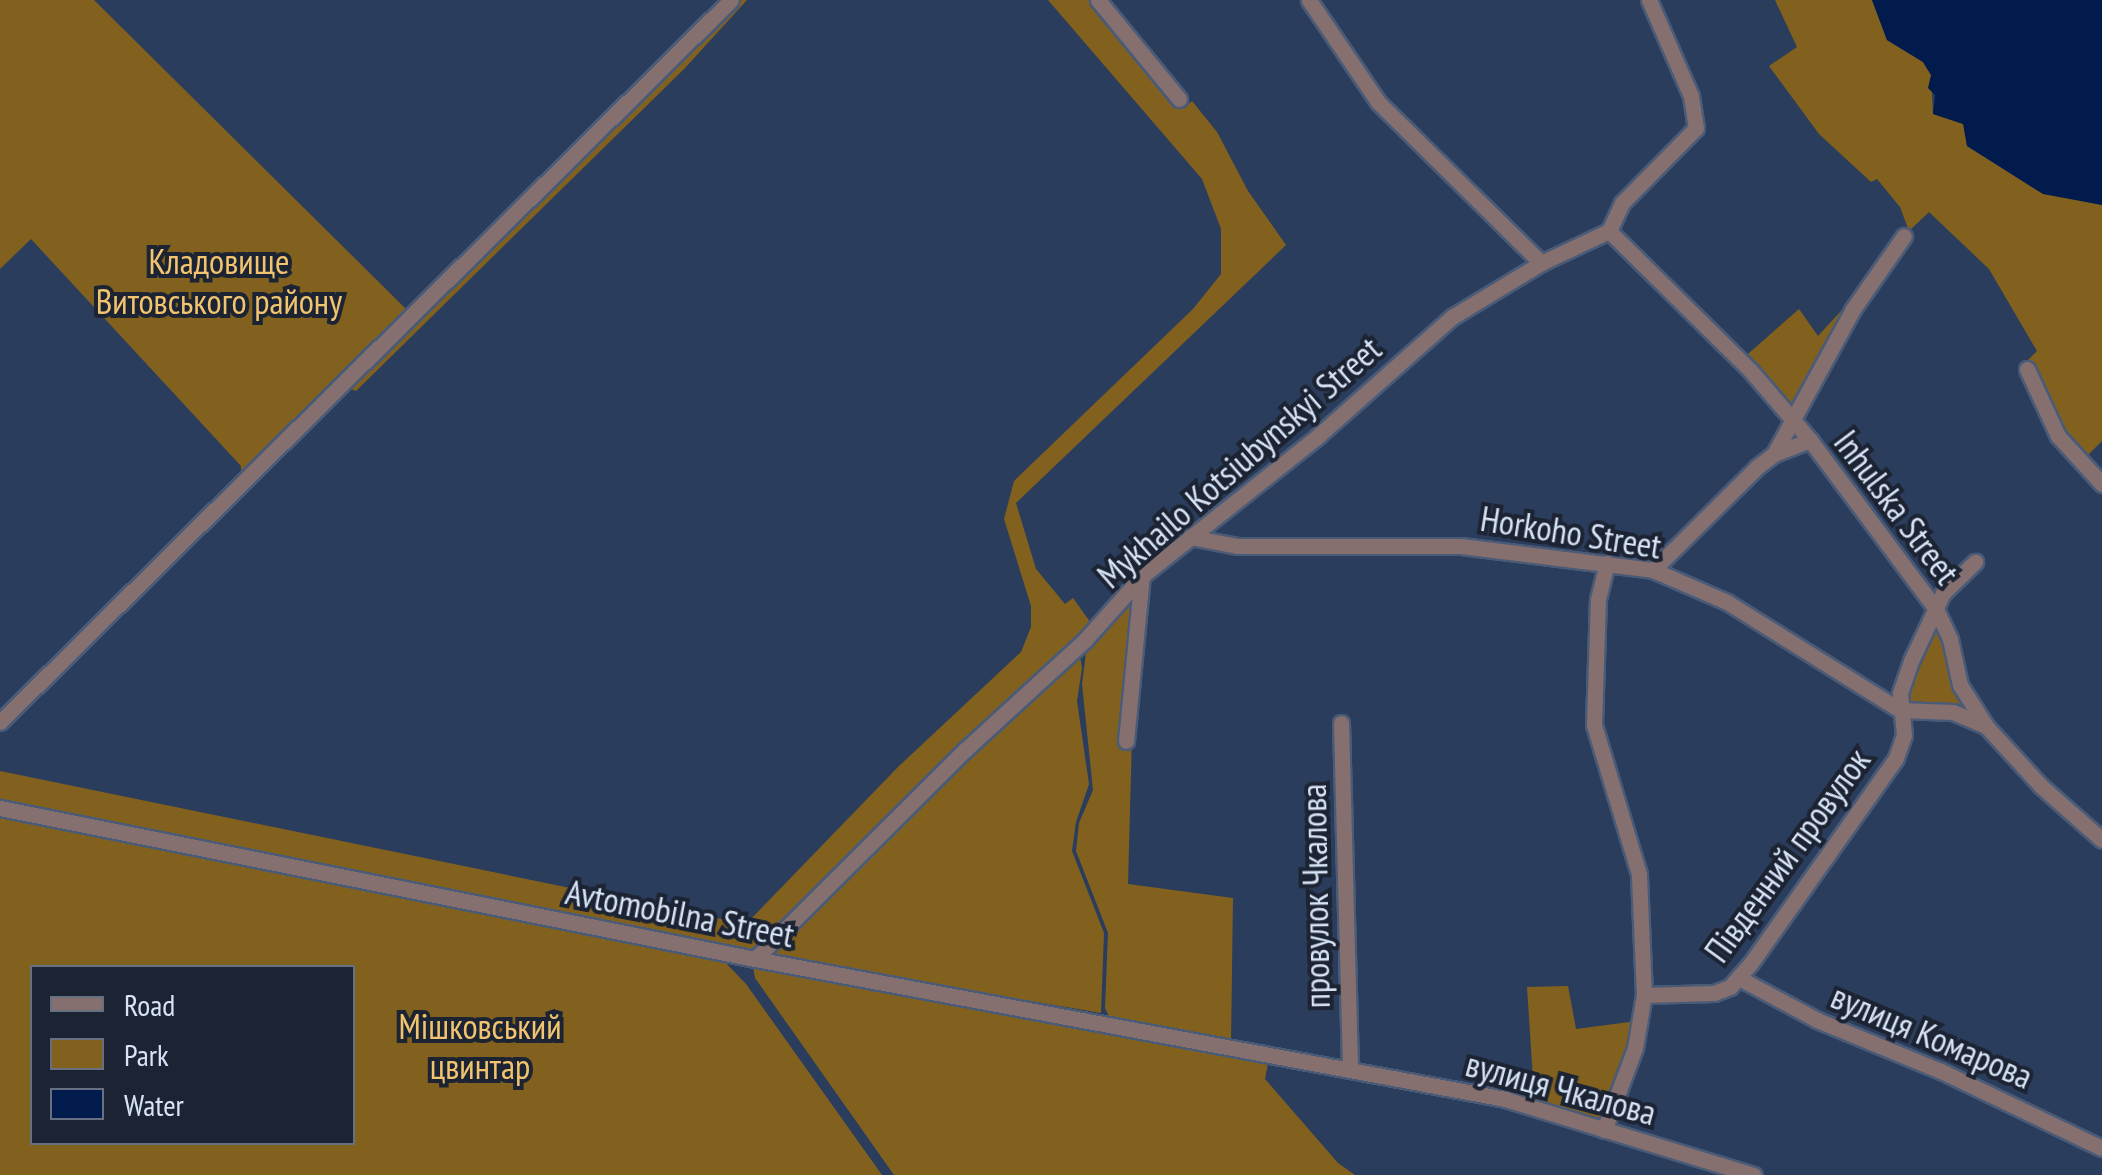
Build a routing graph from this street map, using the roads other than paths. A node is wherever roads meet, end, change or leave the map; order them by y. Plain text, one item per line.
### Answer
1 (730, 0) edge
2 (1098, 0) edge
3 (1310, 0) edge
4 (1649, 0) edge
5 (1179, 98) dead end
6 (1609, 231) junction
7 (1904, 236) dead end
8 (1541, 264) junction
9 (2028, 369) dead end
10 (1792, 418) junction
11 (1810, 440) junction
12 (1774, 454) junction
13 (2102, 484) edge
14 (1218, 514) junction
15 (1190, 536) junction
16 (1229, 544) junction
17 (1606, 562) junction
18 (1975, 562) dead end
19 (1653, 570) junction
20 (1142, 576) junction
21 (1936, 609) junction
22 (1900, 710) junction
23 (1931, 710) junction
24 (0, 722) edge
25 (1341, 723) dead end
26 (1986, 726) junction
27 (1904, 735) junction
28 (1126, 740) dead end
29 (0, 808) edge
30 (2102, 840) edge
31 (755, 959) junction
32 (1738, 978) junction
33 (1644, 995) junction
34 (1350, 1068) junction
35 (1604, 1130) junction
36 (2102, 1148) edge
37 (1754, 1175) edge

1 - 24 street
2 - 5 street
3 - 8 street
4 - 6 street
6 - 8 street, Mykhailo Kotsiubynskyi Street
6 - 10 street, Inhulska Street
7 - 10 street
8 - 14 street, Mykhailo Kotsiubynskyi Street
9 - 13 street
10 - 11 street, Inhulska Street
10 - 12 street
11 - 12 street
11 - 21 street, Inhulska Street
12 - 19 street
14 - 15 street, Mykhailo Kotsiubynskyi Street
14 - 16 street
15 - 16 street, Horkoho Street
15 - 20 street, Mykhailo Kotsiubynskyi Street
16 - 17 street, Horkoho Street
17 - 19 street, Horkoho Street
17 - 33 street
18 - 21 street, Південний провулок
19 - 22 street, Horkoho Street
20 - 28 street
20 - 31 street, Mykhailo Kotsiubynskyi Street
21 - 22 street, Південний провулок
21 - 26 street, Inhulska Street
22 - 23 street
22 - 27 street, Південний провулок
23 - 26 street
23 - 27 street, Південний провулок
25 - 34 street, провулок Чкалова
26 - 30 street, Inhulska Street
27 - 32 street, Південний провулок
29 - 31 street, Avtomobilna Street
31 - 34 street, Avtomobilna Street
32 - 33 street, Південний провулок
32 - 36 street, вулиця Комарова
33 - 35 street
34 - 35 street, вулиця Чкалова
35 - 37 street, вулиця Чкалова

